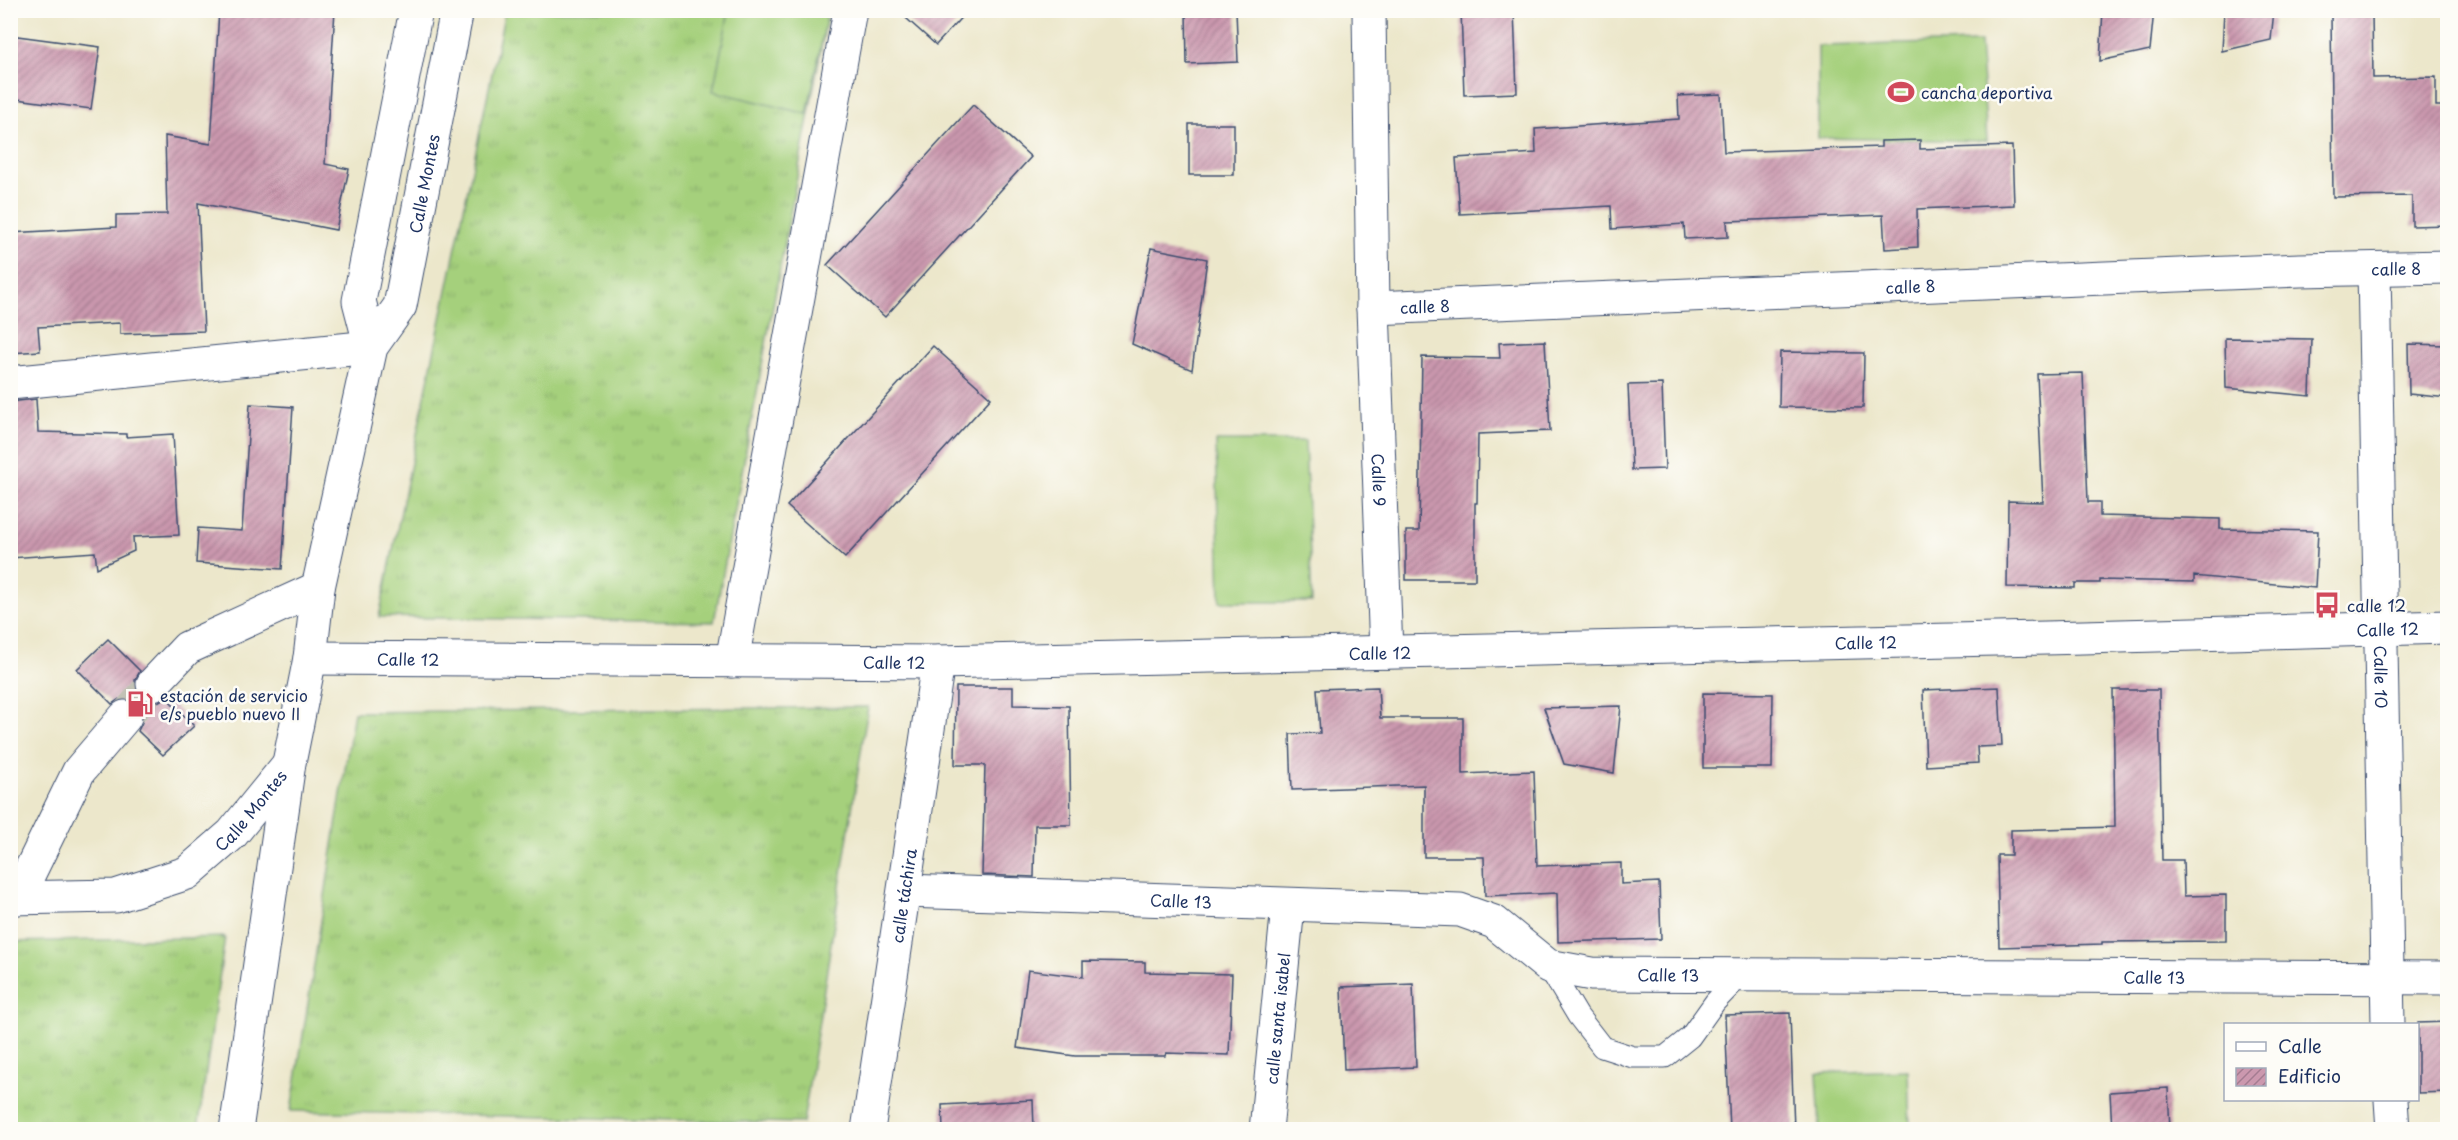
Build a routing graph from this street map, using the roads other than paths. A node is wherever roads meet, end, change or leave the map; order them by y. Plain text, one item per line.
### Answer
1 (416, 10) edge
2 (457, 10) edge
3 (850, 10) edge
4 (1369, 10) edge
5 (2448, 267) edge
6 (2374, 269) junction
7 (1374, 308) junction
8 (371, 347) junction
9 (10, 383) edge
10 (318, 588) junction
11 (2379, 627) junction
12 (2448, 627) edge
13 (1386, 652) junction
14 (310, 658) junction
15 (732, 661) junction
16 (938, 662) junction
17 (153, 684) tunnel mouth
18 (125, 717) tunnel mouth
19 (289, 763) junction
20 (905, 891) junction
21 (14, 898) edge
22 (1288, 906) junction
23 (1548, 966) junction
24 (1741, 975) junction
25 (2386, 978) junction
26 (2448, 978) edge
27 (2388, 1023) edge
28 (2391, 1101) edge
29 (236, 1130) edge
30 (868, 1130) edge
31 (1266, 1130) edge
32 (2392, 1130) edge

1 - 8 street, Calle Montes
2 - 8 street, Calle Montes
3 - 15 street
4 - 7 street, Calle 9
5 - 6 street, calle 8
6 - 7 street, calle 8
6 - 11 street, Calle 10
7 - 13 street, Calle 9
8 - 9 street
8 - 10 street, Calle Montes
10 - 14 street, Calle Montes
10 - 17 street
11 - 12 street, Calle 12
11 - 13 street, Calle 12
11 - 25 street, Calle 10
13 - 16 street, Calle 12
14 - 15 street, Calle 12
14 - 19 street, Calle Montes
15 - 16 street, Calle 12
16 - 20 street, calle táchira
18 - 21 street
19 - 21 street, Calle Montes
19 - 29 street
20 - 22 street, Calle 13
20 - 30 street, calle táchira
22 - 23 street, Calle 13
22 - 31 street, calle santa isabel
23 - 24 street, Calle 13
23 - 24 lane
24 - 25 street, Calle 13
25 - 26 street, Calle 13
25 - 27 street, Calle 10
28 - 32 street

